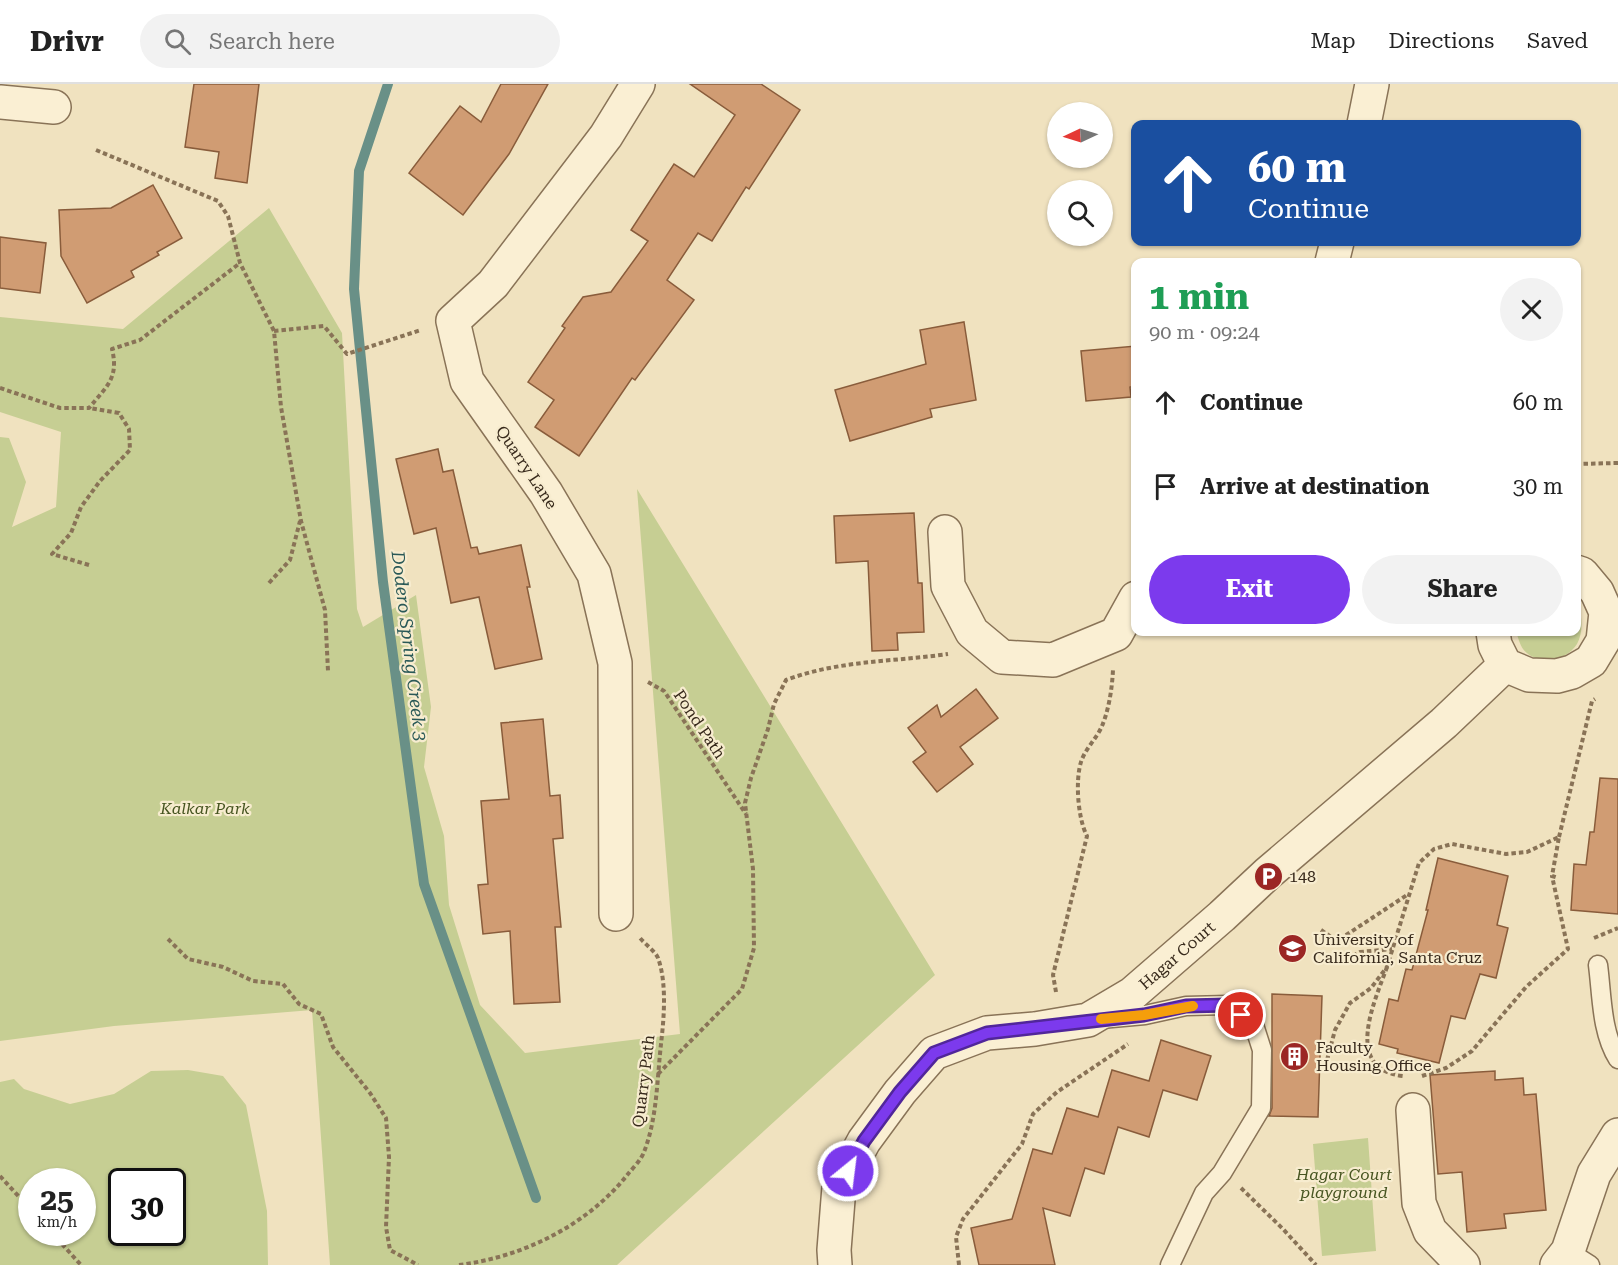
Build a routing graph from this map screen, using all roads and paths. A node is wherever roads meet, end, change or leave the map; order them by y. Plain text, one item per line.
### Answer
1 (638, 84) edge
2 (1372, 84) edge
3 (0, 102) edge
4 (54, 107) dead end
5 (1365, 120) edge
6 (96, 150) dead end
7 (240, 262) junction
8 (453, 321) junction
9 (274, 331) junction
10 (0, 388) edge
11 (89, 408) junction
12 (1581, 464) edge
13 (1618, 464) edge
14 (301, 521) junction
15 (945, 532) dead end
16 (89, 565) dead end
17 (1581, 574) edge
18 (269, 583) dead end
19 (1131, 607) edge
20 (1116, 634) junction
21 (1494, 636) edge
22 (918, 658) dead end
23 (615, 663) junction
24 (1505, 665) junction
25 (328, 671) dead end
26 (1600, 693) dead end
27 (748, 818) junction
28 (1559, 837) junction
29 (1408, 894) junction
30 (616, 914) joint
31 (1321, 930) dead end
32 (168, 939) dead end
33 (1392, 949) junction
34 (1353, 956) dead end
35 (1598, 965) dead end
36 (1387, 967) junction
37 (1075, 1022) junction
38 (1130, 1043) dead end
39 (1618, 1059) edge
40 (1327, 1060) dead end
41 (658, 1074) junction
42 (1410, 1077) dead end
43 (1421, 1077) dead end
44 (1413, 1110) dead end
45 (1618, 1135) edge
46 (1222, 1173) junction
47 (0, 1176) edge
48 (18, 1196) edge
49 (64, 1246) edge
50 (1572, 1260) edge
51 (81, 1265) edge
52 (418, 1265) edge
53 (459, 1265) edge
54 (835, 1265) edge
55 (959, 1265) edge
56 (1170, 1265) edge
57 (1316, 1265) edge
58 (1463, 1265) edge

1 - 8 street
2 - 5 street
3 - 4 street
6 - 7 path
7 - 9 path
7 - 11 path
8 - 9 path
8 - 23 street, Quarry Lane
9 - 14 path
10 - 11 path
11 - 16 path
12 - 13 path
14 - 18 path
14 - 25 path
15 - 20 street
17 - 24 street
19 - 20 street
20 - 37 path
21 - 24 street
22 - 27 path
23 - 27 path, Pond Path
23 - 30 street, Quarry Lane
24 - 37 street, Hagar Court
26 - 28 path
27 - 41 path
28 - 29 path
28 - 43 path
29 - 31 path
29 - 33 path
30 - 41 path, Quarry Path
32 - 52 path
33 - 34 path
33 - 36 path
35 - 39 lane
36 - 40 path
36 - 42 path
37 - 46 lane
37 - 54 street, Hagar Court
38 - 55 path
41 - 53 path, Quarry Path
44 - 58 street
45 - 50 street
46 - 56 lane
46 - 57 path
47 - 48 path
49 - 51 path

